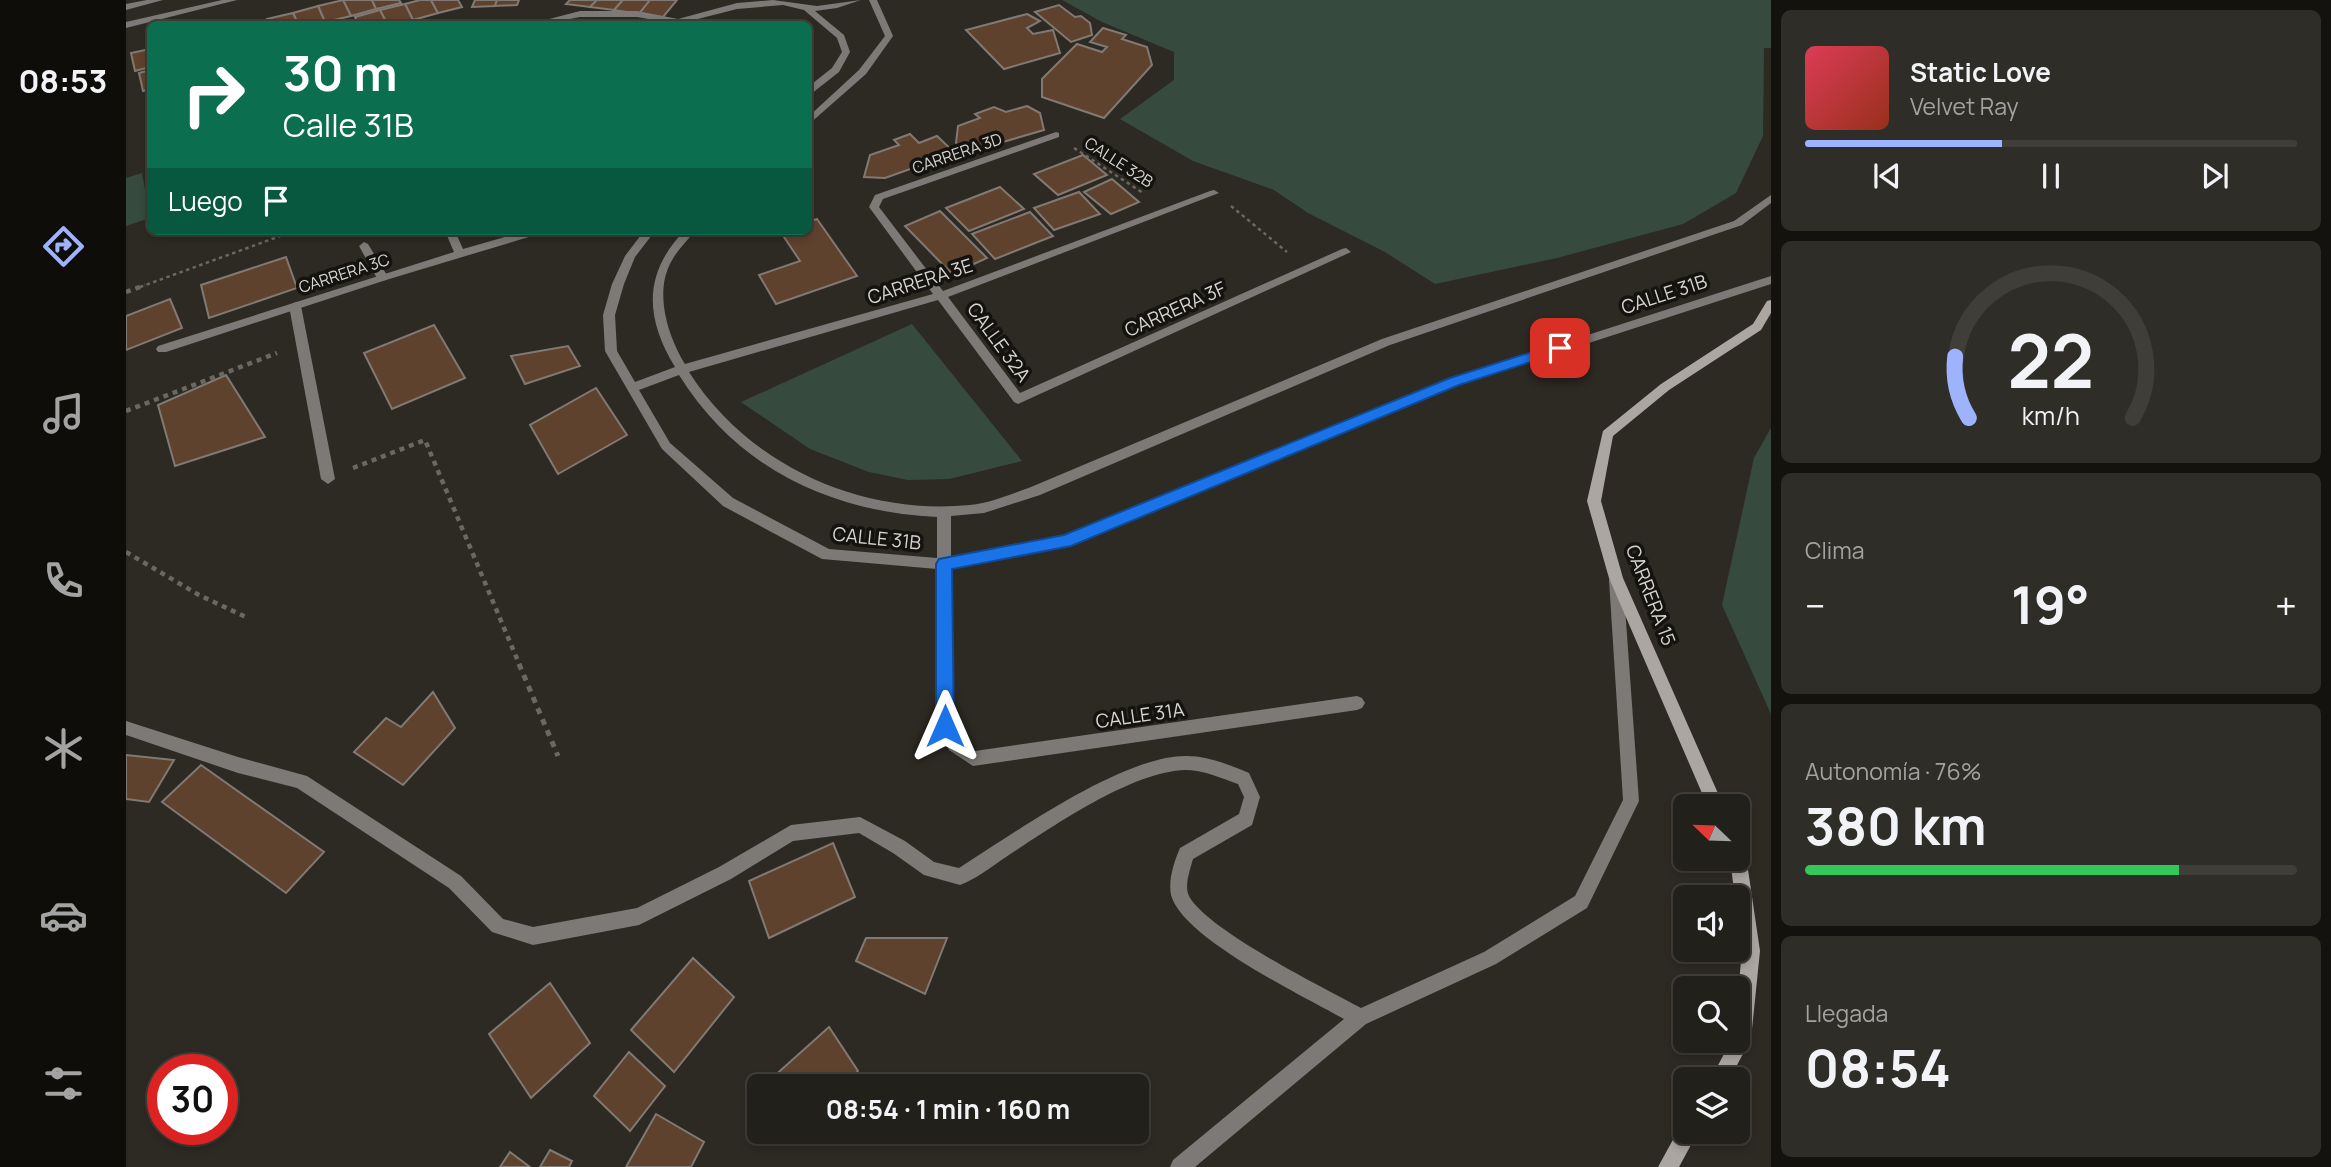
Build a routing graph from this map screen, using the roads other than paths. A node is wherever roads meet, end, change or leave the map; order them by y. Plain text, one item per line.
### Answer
1 (159, 0) edge
2 (233, 0) edge
3 (857, 0) edge
4 (873, 0) edge
5 (780, 1) edge
6 (739, 3) edge
7 (126, 7) edge
8 (807, 8) junction
9 (548, 21) edge
10 (670, 21) edge
11 (685, 21) edge
12 (126, 25) edge
13 (812, 89) edge
14 (812, 118) edge
15 (1056, 135) road end
16 (1214, 192) road end
17 (1771, 198) edge
18 (874, 207) joint
19 (452, 235) edge
20 (524, 235) edge
21 (647, 235) edge
22 (686, 235) edge
23 (364, 246) dead end
24 (1346, 252) dead end
25 (460, 254) junction
26 (382, 277) junction
27 (1771, 280) edge
28 (942, 295) junction
29 (1771, 304) edge
30 (295, 306) junction
31 (162, 349) dead end
32 (680, 370) junction
33 (631, 388) junction
34 (1018, 398) joint
35 (328, 479) road end
36 (944, 512) junction
37 (944, 564) junction
38 (1616, 578) junction
39 (1357, 703) dead end
40 (126, 729) edge
41 (1710, 794) edge
42 (1740, 872) edge
43 (1360, 1018) junction
44 (1726, 1067) edge
45 (1681, 1144) edge
46 (1180, 1167) edge
47 (1668, 1167) edge

1 - 7 street
2 - 12 street
3 - 8 street
4 - 14 street
5 - 6 street
5 - 8 street
6 - 11 street
8 - 13 street
9 - 10 street
15 - 18 street, CARRERA 3D
16 - 28 street, CARRERA 3E
17 - 36 street, CALLE 31B
18 - 28 street, CALLE 32A
19 - 25 street
20 - 25 street, CARRERA 3C
21 - 33 street, CALLE 31B
22 - 32 street, CALLE 31B
23 - 26 street
24 - 34 street, CARRERA 3F
25 - 26 street, CARRERA 3C
26 - 30 street, CARRERA 3C
27 - 37 street, CALLE 31B
28 - 32 street, CARRERA 3E
28 - 34 street, CALLE 32A
29 - 38 main road, CARRERA 15
30 - 31 street, CARRERA 3C
30 - 35 street
32 - 33 street, CARRERA 3E
32 - 36 street, CALLE 31B
33 - 37 street, CALLE 31B
36 - 37 street
37 - 39 street, CALLE 31A
38 - 41 main road, CARRERA 15
38 - 43 street
40 - 43 street
42 - 44 main road
43 - 46 street
45 - 47 main road

